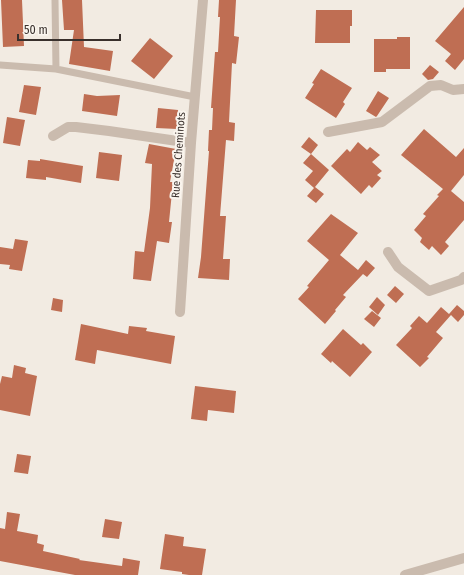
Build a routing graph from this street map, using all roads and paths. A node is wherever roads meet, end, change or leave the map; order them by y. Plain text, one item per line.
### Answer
1 (55, 0) edge
2 (203, 0) edge
3 (0, 65) edge
4 (56, 69) junction
5 (464, 89) edge
6 (195, 97) junction
7 (328, 132) dead end
8 (53, 136) dead end
9 (191, 143) junction
10 (388, 252) dead end
11 (464, 277) edge
12 (180, 312) dead end
13 (464, 558) edge
14 (405, 575) edge

1 - 4 lane
2 - 6 street, Rue des Cheminots
3 - 4 lane
4 - 6 lane
5 - 7 street
6 - 9 street, Rue des Cheminots
8 - 9 street
9 - 12 street, Rue des Cheminots
10 - 11 street
13 - 14 street

